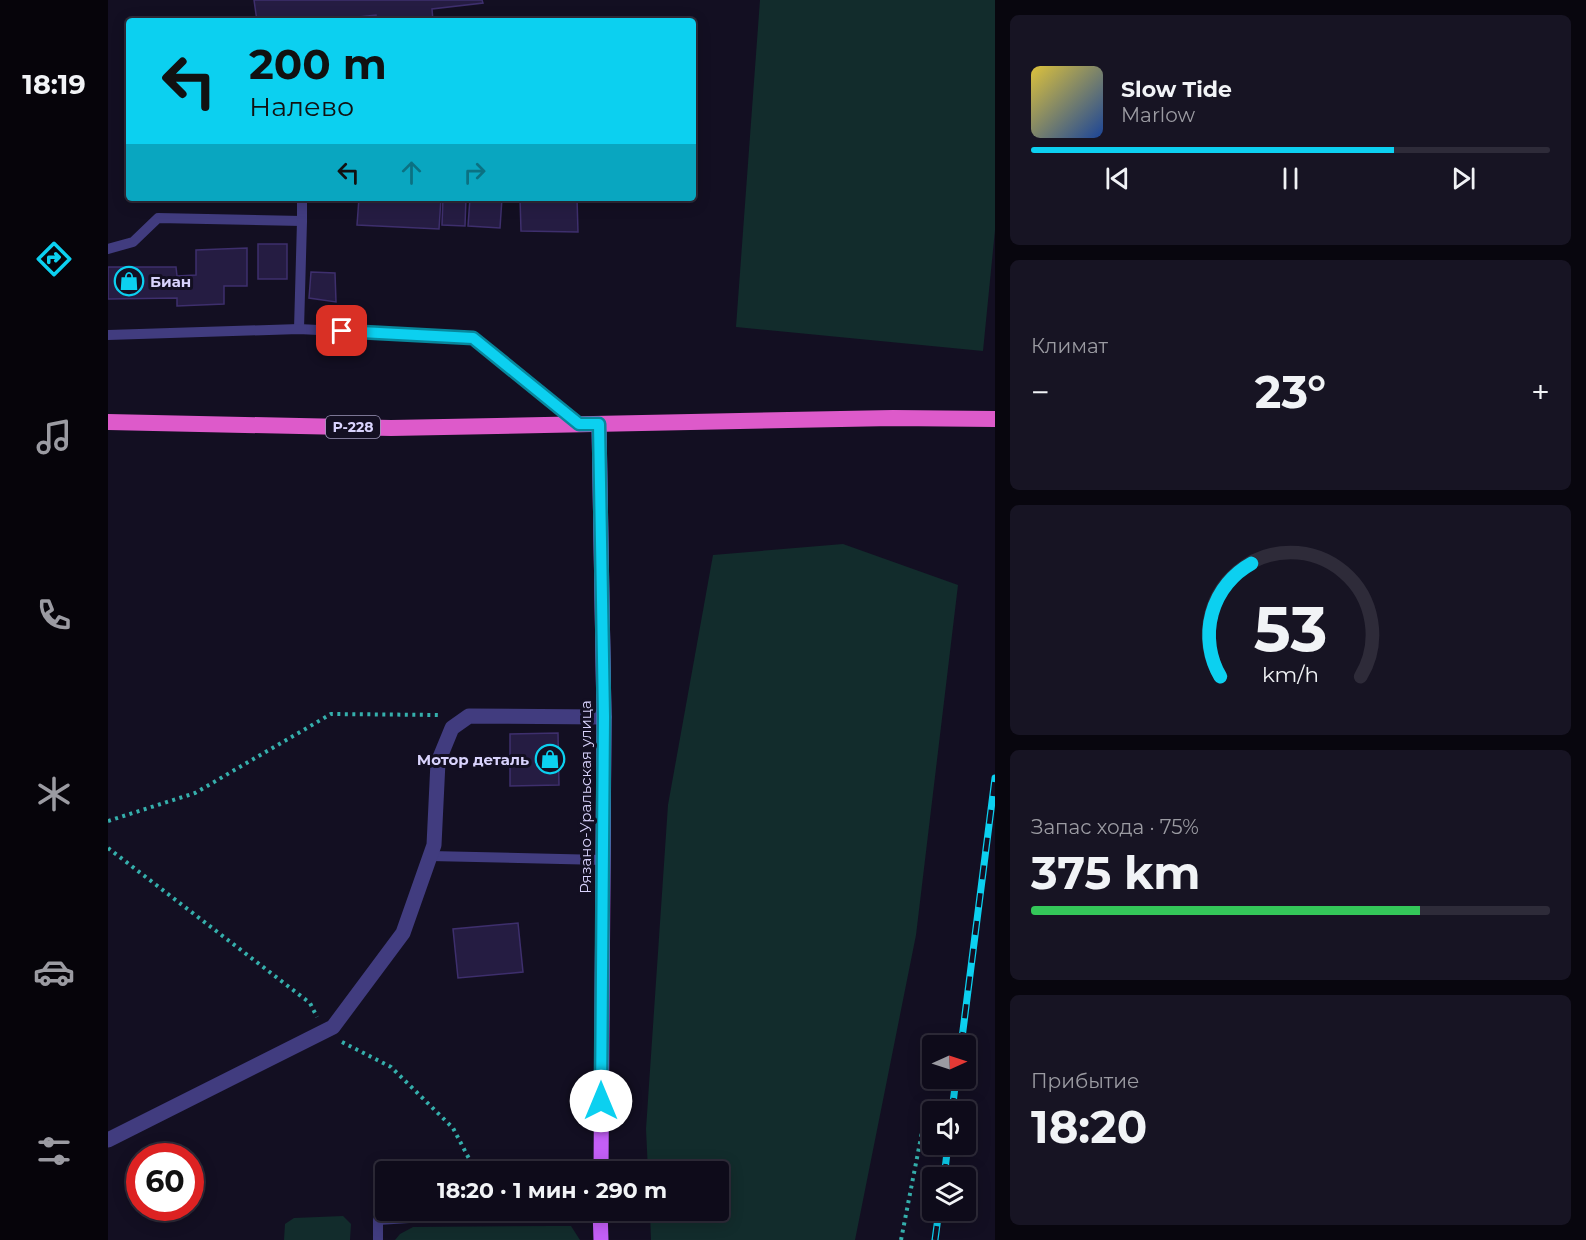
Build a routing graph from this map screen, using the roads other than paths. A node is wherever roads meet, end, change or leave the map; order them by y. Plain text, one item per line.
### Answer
1 (303, 201) edge
2 (302, 221) junction
3 (108, 249) edge
4 (299, 328) junction
5 (108, 335) edge
6 (995, 419) edge
7 (108, 422) edge
8 (579, 424) junction
9 (599, 424) junction
10 (604, 717) junction
11 (430, 856) junction
12 (603, 860) junction
13 (108, 1140) edge
14 (601, 1161) edge
15 (378, 1221) edge
16 (600, 1221) edge
17 (378, 1240) edge
18 (601, 1240) edge

1 - 2 lane
2 - 3 lane
2 - 4 lane
4 - 5 lane
4 - 8 lane
6 - 9 highway, Р-228
7 - 8 highway, Р-228
8 - 9 highway, Р-228
9 - 10 main road, Рязано-Уральская улица
10 - 11 street
10 - 12 main road, Рязано-Уральская улица
11 - 12 lane
11 - 13 street
12 - 14 main road, Рязано-Уральская улица
15 - 17 lane
16 - 18 main road

